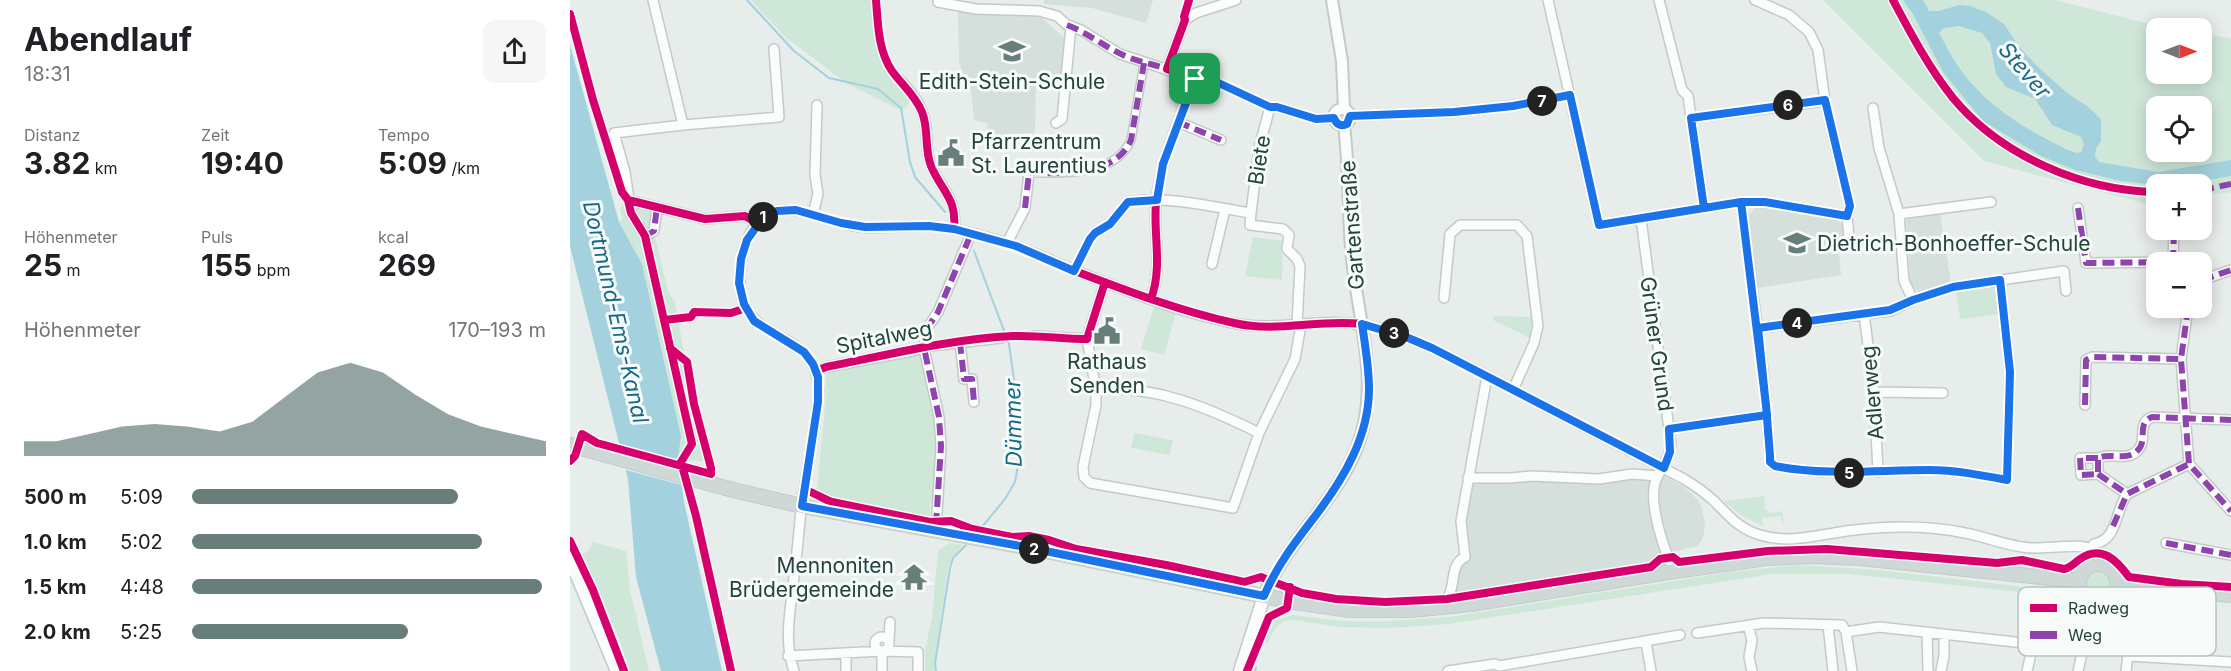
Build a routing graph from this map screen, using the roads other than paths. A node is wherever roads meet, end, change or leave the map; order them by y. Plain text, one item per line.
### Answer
1 (653, 0) edge
2 (1236, 0) edge
3 (1332, 0) edge
4 (1548, 0) edge
5 (1659, 0) edge
6 (1755, 0) edge
7 (938, 2) dead end
8 (1069, 25) junction
9 (774, 50) dead end
10 (1144, 63) junction
11 (1167, 69) junction
12 (1195, 79) junction
13 (901, 81) dead end
14 (1570, 95) junction
15 (1825, 100) junction
16 (817, 105) dead end
17 (1270, 107) junction
18 (1873, 108) dead end
19 (1346, 117) junction
20 (1334, 118) joint
21 (1691, 118) junction
22 (1178, 122) junction
23 (1056, 123) dead end
24 (683, 126) junction
25 (1221, 140) dead end
26 (1029, 173) joint
27 (628, 200) junction
28 (1157, 200) junction
29 (1741, 202) junction
30 (1991, 202) dead end
31 (657, 207) junction
32 (1704, 208) junction
33 (2078, 208) dead end
34 (1225, 209) junction
35 (1251, 213) junction
36 (813, 214) junction
37 (1899, 214) junction
38 (1847, 216) junction
39 (1641, 219) junction
40 (757, 224) junction
41 (954, 229) junction
42 (971, 234) junction
43 (1849, 236) dead end
44 (1007, 243) junction
45 (2146, 262) edge
46 (1212, 264) dead end
47 (2231, 270) edge
48 (1074, 271) junction
49 (2212, 277) edge
50 (2000, 280) junction
51 (1105, 282) junction
52 (2066, 291) dead end
53 (1444, 298) dead end
54 (1151, 299) junction
55 (1913, 300) junction
56 (1864, 314) junction
57 (2187, 318) edge
58 (1362, 324) junction
59 (1299, 325) junction
60 (1758, 328) junction
61 (1035, 336) dead end
62 (1002, 338) dead end
63 (1087, 339) junction
64 (960, 342) junction
65 (924, 348) junction
66 (2181, 358) junction
67 (816, 371) junction
68 (1486, 376) junction
69 (1096, 390) junction
70 (1513, 390) junction
71 (1874, 392) junction
72 (1943, 393) dead end
73 (974, 402) dead end
74 (2085, 405) dead end
75 (1767, 415) junction
76 (2187, 418) junction
77 (2231, 420) edge
78 (1669, 429) junction
79 (1259, 433) junction
80 (570, 445) edge
81 (2098, 458) junction
82 (2189, 464) junction
83 (1661, 472) junction
84 (1878, 472) junction
85 (2098, 474) junction
86 (1468, 478) junction
87 (2127, 494) junction
88 (802, 506) junction
89 (2231, 511) edge
90 (936, 531) junction
91 (2166, 543) dead end
92 (2090, 549) junction
93 (2231, 555) edge
94 (570, 559) edge
95 (2094, 564) junction
96 (1675, 571) junction
97 (2079, 581) junction
98 (2118, 585) joint
99 (2080, 587) edge
100 (2141, 587) edge
101 (2216, 594) edge
102 (2231, 595) edge
103 (1264, 596) junction
104 (1443, 607) junction
105 (890, 622) dead end
106 (1748, 625) junction
107 (1828, 625) junction
108 (1846, 632) junction
109 (1927, 632) junction
110 (1696, 633) dead end
111 (1944, 634) junction
112 (1680, 635) dead end
113 (1646, 642) junction
114 (2018, 642) edge
115 (882, 651) junction
116 (846, 654) junction
117 (788, 656) junction
118 (1850, 656) junction
119 (2030, 656) edge
120 (2081, 656) edge
121 (1832, 658) junction
122 (2231, 662) edge
123 (2211, 666) edge
124 (1928, 667) edge
125 (1941, 667) edge
126 (1499, 669) edge
127 (616, 671) edge
128 (794, 671) edge
129 (846, 671) edge
130 (882, 671) edge
131 (918, 671) edge
132 (1240, 671) edge
133 (1448, 671) edge
134 (1651, 671) edge
135 (1752, 671) edge
136 (1833, 671) edge
137 (1852, 671) edge
138 (2027, 671) edge
139 (2078, 671) edge
140 (2126, 671) edge

1 - 24 street
2 - 11 street
3 - 19 street, Gartenstraße
4 - 14 street
5 - 21 street
6 - 15 street
7 - 8 street
8 - 10 street
8 - 23 street
9 - 24 street
10 - 11 street
10 - 26 street
11 - 12 street
12 - 17 street
12 - 22 street
13 - 41 street
14 - 19 street
14 - 39 street
15 - 21 street
15 - 38 street
16 - 36 street
17 - 20 street
17 - 35 street, Biete
18 - 37 street
19 - 20 street
19 - 58 street, Gartenstraße
21 - 32 street
22 - 25 street, Biete
22 - 28 street
24 - 27 street
26 - 44 street
27 - 31 street
27 - 31 street
28 - 34 street
28 - 48 street
28 - 54 street
29 - 32 street
29 - 38 street
29 - 60 street
30 - 37 street
31 - 40 street
32 - 39 street
33 - 45 street
34 - 35 street
34 - 46 street
35 - 59 street
36 - 40 street
36 - 41 street
37 - 55 street
38 - 43 street
39 - 78 street, Grüner Grund
40 - 67 street
41 - 42 street
42 - 44 street
42 - 65 street, Spitalweg
44 - 48 street
47 - 49 street
48 - 51 street
50 - 52 street
50 - 55 street
50 - 84 street
51 - 54 street
51 - 63 street
53 - 70 street
54 - 59 street
55 - 56 street
56 - 60 street
56 - 71 street, Adlerweg
57 - 66 street
58 - 59 street
58 - 68 street
58 - 103 street, Gartenstraße
59 - 79 street
60 - 75 street
61 - 63 street
62 - 64 street
63 - 69 street
64 - 65 street, Spitalweg
64 - 73 street, Spitalweg
65 - 67 street, Spitalweg
65 - 90 street, Spitalweg
66 - 74 street
66 - 76 street
67 - 88 street
68 - 70 street
68 - 86 street
69 - 79 street
69 - 79 street
70 - 83 street
71 - 72 street
71 - 84 street, Adlerweg
75 - 78 street
75 - 84 street
76 - 77 street
76 - 81 street
76 - 82 street
78 - 83 street, Grüner Grund
80 - 88 main road
81 - 85 street
81 - 85 street
82 - 87 street
82 - 89 street
83 - 86 street
83 - 92 street
83 - 96 street, Grüner Grund
85 - 87 street
86 - 104 street
87 - 92 street
88 - 90 main road
88 - 117 street
90 - 103 main road
91 - 93 street
92 - 95 street
94 - 127 main road
95 - 97 main road
95 - 98 main road
96 - 97 main road
96 - 104 main road
97 - 99 main road
98 - 100 main road
101 - 102 main road
103 - 104 main road
103 - 132 main road
105 - 115 street
106 - 107 street
106 - 110 street
106 - 135 street
107 - 108 street
107 - 121 street
108 - 109 street
108 - 118 street
109 - 111 street
109 - 124 street
111 - 114 street
111 - 125 street
112 - 113 street
113 - 126 street
113 - 134 street
115 - 116 street
115 - 130 street
115 - 131 street
116 - 117 street
116 - 129 street
117 - 128 street
118 - 121 street
118 - 137 street
119 - 138 street
120 - 139 street
121 - 136 street
122 - 123 street
123 - 140 street
124 - 125 street
126 - 133 street

